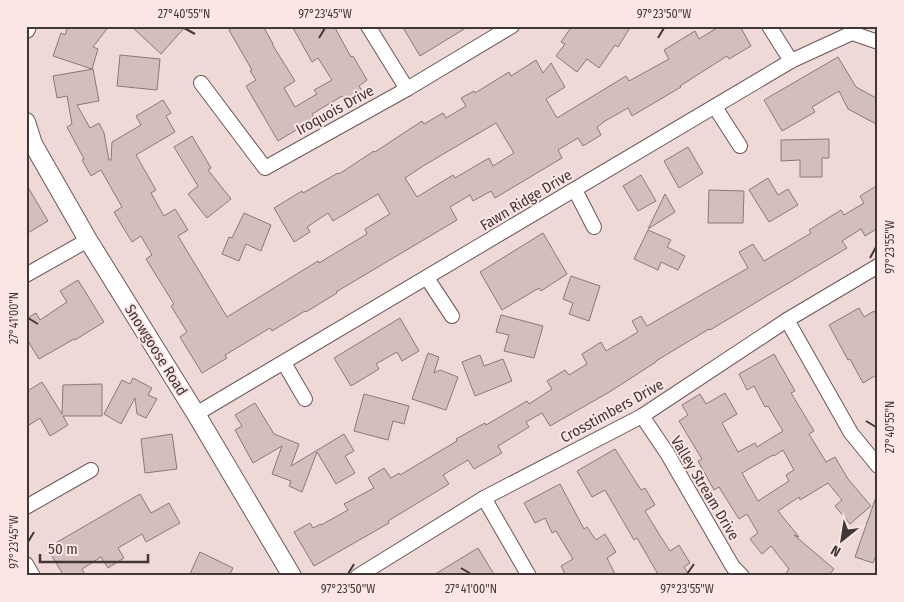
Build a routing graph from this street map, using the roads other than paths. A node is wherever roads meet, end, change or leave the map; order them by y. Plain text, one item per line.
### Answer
1 (368, 26) edge
2 (512, 26) edge
3 (770, 26) edge
4 (878, 42) edge
5 (791, 61) junction
6 (201, 83) dead end
7 (407, 89) junction
8 (715, 107) junction
9 (26, 122) edge
10 (740, 146) dead end
11 (575, 190) junction
12 (594, 227) dead end
13 (88, 240) junction
14 (878, 266) edge
15 (26, 275) edge
16 (427, 278) junction
17 (452, 316) dead end
18 (788, 320) junction
19 (284, 363) junction
20 (305, 400) dead end
21 (196, 414) junction
22 (642, 416) junction
23 (878, 466) edge
24 (91, 470) dead end
25 (484, 498) junction
26 (26, 507) edge
27 (26, 564) edge
28 (33, 576) edge
29 (292, 576) edge
30 (358, 576) edge
31 (529, 576) edge
32 (742, 576) edge

1 - 7 street
2 - 7 street, Iroquois Drive
3 - 5 street
4 - 5 street, Fawn Ridge Drive
5 - 8 street, Fawn Ridge Drive
6 - 7 street, Iroquois Drive
8 - 10 street
8 - 11 street, Fawn Ridge Drive
9 - 13 street, Snowgoose Road
11 - 12 street
11 - 16 street, Fawn Ridge Drive
13 - 15 street
13 - 21 street, Snowgoose Road
14 - 18 street, Crosstimbers Drive
16 - 17 street
16 - 19 street, Fawn Ridge Drive
18 - 22 street, Crosstimbers Drive
18 - 23 street
19 - 20 street
19 - 21 street, Fawn Ridge Drive
21 - 29 street, Snowgoose Road
22 - 25 street, Crosstimbers Drive
22 - 32 street, Valley Stream Drive
24 - 26 street
25 - 30 street, Crosstimbers Drive
25 - 31 street
27 - 28 street

